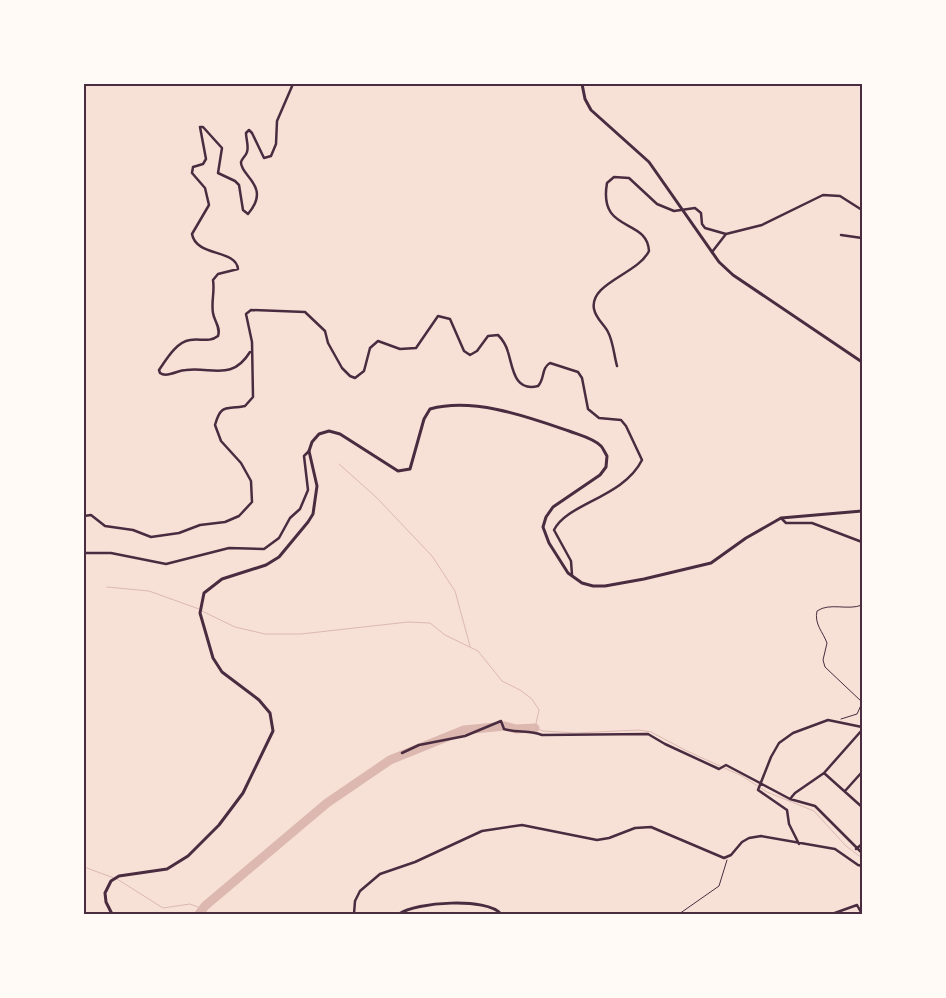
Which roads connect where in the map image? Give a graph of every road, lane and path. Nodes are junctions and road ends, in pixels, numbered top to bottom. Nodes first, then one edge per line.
1 (293, 84) edge
2 (582, 84) edge
3 (683, 210) junction
4 (862, 210) edge
5 (726, 234) junction
6 (840, 236) dead end
7 (862, 238) edge
8 (712, 252) junction
9 (251, 351) junction
10 (862, 356) edge
11 (857, 358) junction
12 (862, 362) edge
13 (617, 366) dead end
14 (309, 451) junction
15 (862, 511) edge
16 (84, 516) edge
17 (781, 518) junction
18 (862, 542) edge
19 (84, 553) edge
20 (572, 577) junction
21 (862, 605) edge
22 (862, 702) edge
23 (834, 721) junction
24 (862, 728) edge
25 (402, 753) dead end
26 (862, 772) edge
27 (824, 773) junction
28 (762, 784) junction
29 (845, 792) junction
30 (790, 799) junction
31 (862, 807) edge
32 (862, 844) edge
33 (799, 845) junction
34 (856, 849) junction
35 (862, 853) edge
36 (728, 857) junction
37 (862, 866) edge
38 (112, 914) edge
39 (354, 914) edge
40 (399, 914) edge
41 (501, 914) edge
42 (679, 914) edge
43 (832, 914) edge
44 (862, 914) edge

1 - 9 street
2 - 3 street
3 - 5 street
3 - 8 street
3 - 13 street
4 - 5 street
5 - 8 street
6 - 7 street
8 - 11 street
9 - 16 street
9 - 20 street
10 - 11 street
11 - 12 street
14 - 19 street
14 - 20 street
14 - 38 street
15 - 17 street
17 - 18 street
17 - 20 street
21 - 22 path
22 - 23 path
23 - 24 street
23 - 28 street
24 - 27 street
25 - 28 street
26 - 29 street
27 - 29 street
27 - 30 street
28 - 30 street
28 - 33 street
29 - 31 street
30 - 34 street
32 - 34 street
33 - 36 street
33 - 37 street
34 - 35 street
36 - 39 street
36 - 42 path
40 - 41 street
43 - 44 street

